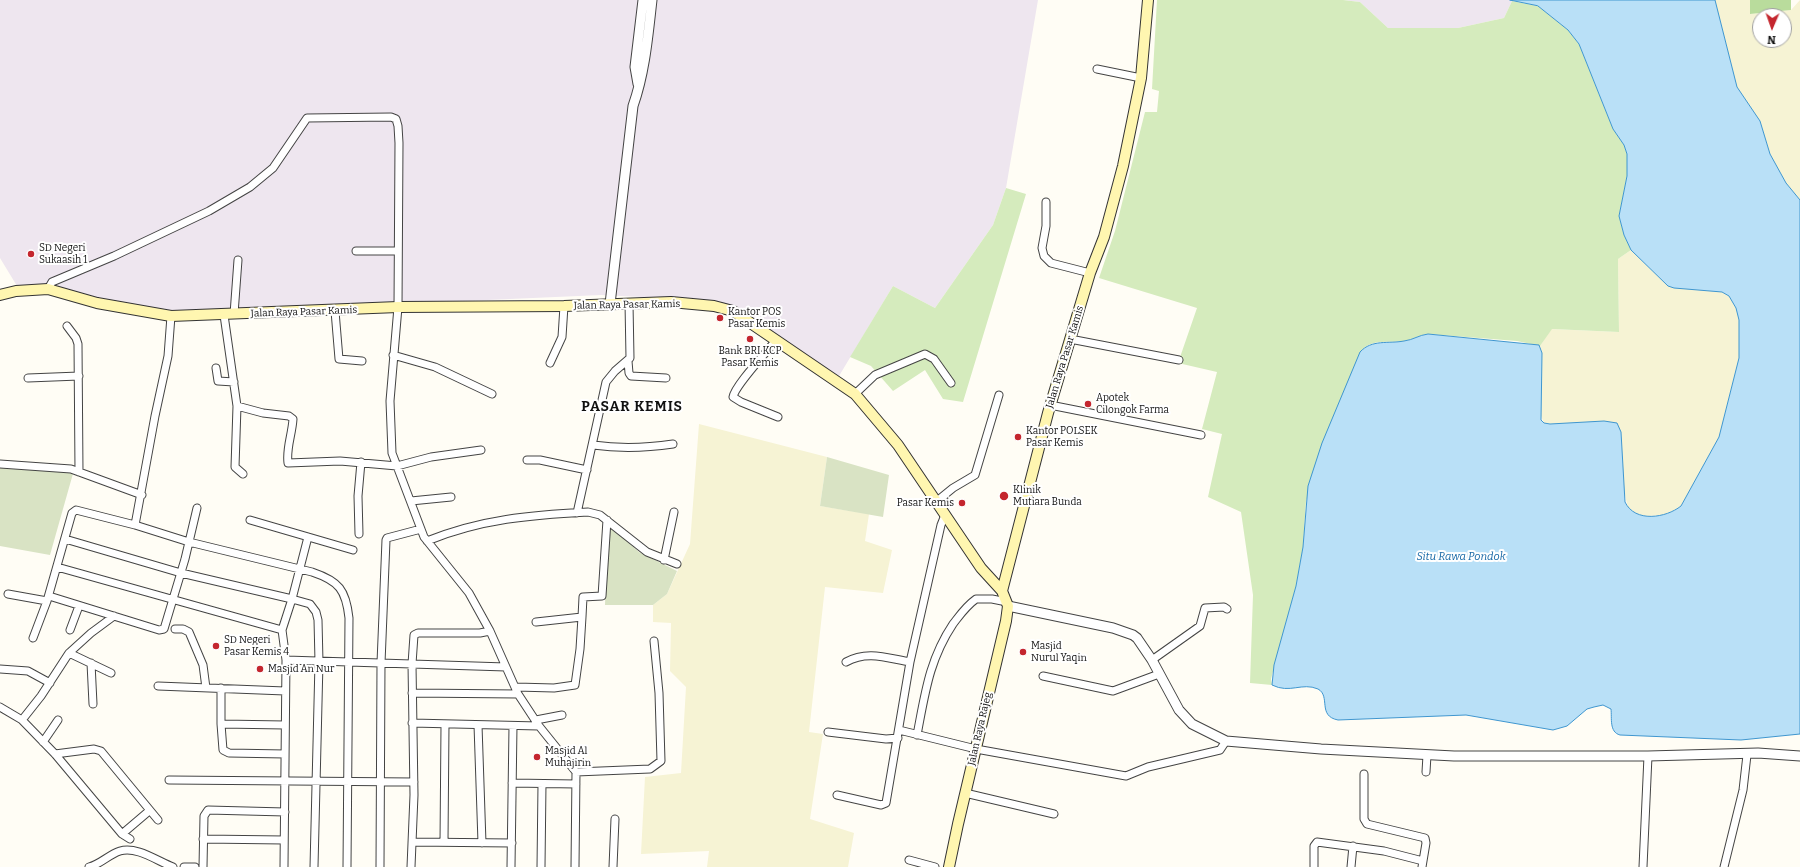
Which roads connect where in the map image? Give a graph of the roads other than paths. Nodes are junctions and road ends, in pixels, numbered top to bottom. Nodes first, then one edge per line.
1 (643, 0) edge
2 (652, 0) edge
3 (1148, 0) edge
4 (1097, 69) dead end
5 (1141, 78) junction
6 (639, 89) junction
7 (1046, 202) dead end
8 (356, 251) dead end
9 (398, 251) junction
10 (238, 260) dead end
11 (1090, 273) junction
12 (48, 289) junction
13 (0, 295) edge
14 (629, 303) junction
15 (610, 304) junction
16 (564, 306) junction
17 (398, 307) junction
18 (335, 311) junction
19 (234, 314) junction
20 (224, 315) junction
21 (171, 316) junction
22 (67, 326) dead end
23 (1070, 339) junction
24 (776, 340) junction
25 (393, 355) junction
26 (1179, 360) dead end
27 (362, 361) dead end
28 (628, 361) junction
29 (550, 363) dead end
30 (216, 368) dead end
31 (79, 376) junction
32 (28, 378) dead end
33 (666, 378) dead end
34 (234, 382) junction
35 (951, 383) dead end
36 (492, 394) dead end
37 (855, 394) junction
38 (999, 395) dead end
39 (1050, 405) junction
40 (237, 406) junction
41 (778, 417) dead end
42 (1201, 435) dead end
43 (673, 444) dead end
44 (593, 446) junction
45 (481, 450) dead end
46 (527, 460) dead end
47 (361, 462) junction
48 (0, 464) edge
49 (397, 466) junction
50 (587, 470) junction
51 (79, 472) junction
52 (244, 474) dead end
53 (142, 495) junction
54 (451, 497) dead end
55 (411, 501) junction
56 (937, 501) junction
57 (197, 508) dead end
58 (674, 512) dead end
59 (577, 513) junction
60 (945, 515) junction
61 (250, 520) dead end
62 (607, 520) junction
63 (136, 525) junction
64 (422, 529) junction
65 (359, 534) dead end
66 (308, 536) junction
67 (65, 539) junction
68 (427, 541) junction
69 (189, 542) junction
70 (353, 550) dead end
71 (664, 560) junction
72 (678, 564) dead end
73 (57, 567) junction
74 (300, 570) junction
75 (181, 573) junction
76 (1002, 591) junction
77 (8, 594) dead end
78 (48, 598) junction
79 (292, 599) junction
80 (172, 600) junction
81 (1007, 604) junction
82 (79, 606) junction
83 (1227, 609) dead end
84 (114, 616) junction
85 (582, 617) junction
86 (536, 622) dead end
87 (175, 629) dead end
88 (70, 630) dead end
89 (282, 630) junction
90 (490, 631) junction
91 (33, 638) dead end
92 (654, 641) dead end
93 (69, 653) junction
94 (286, 660) junction
95 (1152, 660) junction
96 (320, 662) junction
97 (348, 662) junction
98 (846, 662) dead end
99 (910, 662) junction
100 (91, 663) junction
101 (381, 664) junction
102 (412, 664) junction
103 (506, 667) junction
104 (0, 669) edge
105 (111, 673) dead end
106 (1159, 674) junction
107 (1043, 676) dead end
108 (50, 684) junction
109 (158, 686) dead end
110 (206, 688) junction
111 (221, 688) junction
112 (517, 690) junction
113 (286, 691) junction
114 (412, 693) junction
115 (93, 704) dead end
116 (0, 707) edge
117 (562, 715) dead end
118 (22, 720) junction
119 (58, 720) dead end
120 (412, 723) junction
121 (537, 723) junction
122 (221, 724) junction
123 (285, 725) junction
124 (446, 725) junction
125 (478, 725) junction
126 (513, 726) junction
127 (828, 732) dead end
128 (898, 734) junction
129 (917, 735) junction
130 (1226, 740) junction
131 (43, 742) junction
132 (976, 749) junction
133 (55, 754) junction
134 (285, 754) junction
135 (1752, 754) junction
136 (1427, 755) junction
137 (1648, 756) junction
138 (1800, 756) edge
139 (576, 772) junction
140 (1426, 772) dead end
141 (1364, 774) dead end
142 (169, 780) dead end
143 (285, 781) junction
144 (316, 781) junction
145 (347, 781) junction
146 (380, 781) junction
147 (414, 782) junction
148 (512, 783) junction
149 (542, 784) junction
150 (576, 784) junction
151 (965, 793) junction
152 (837, 794) dead end
153 (149, 811) junction
154 (285, 812) junction
155 (1054, 814) dead end
156 (615, 819) dead end
157 (158, 820) dead end
158 (122, 834) junction
159 (130, 839) dead end
160 (202, 839) junction
161 (284, 840) junction
162 (412, 842) junction
163 (444, 842) junction
164 (482, 843) junction
165 (512, 843) junction
166 (1353, 846) junction
167 (909, 860) dead end
168 (1423, 864) edge
169 (89, 867) edge
170 (173, 867) edge
171 (184, 867) edge
172 (195, 867) edge
173 (203, 867) edge
174 (284, 867) edge
175 (314, 867) edge
176 (347, 867) edge
177 (380, 867) edge
178 (411, 867) edge
179 (511, 867) edge
180 (541, 867) edge
181 (576, 867) edge
182 (613, 867) edge
183 (935, 867) edge
184 (950, 867) edge
185 (1314, 867) edge
186 (1351, 867) edge
187 (1643, 867) edge
188 (1724, 867) edge

1 - 6 street
2 - 6 street
3 - 5 main road, Jalan Raya Pasar Kamis
4 - 5 street
5 - 11 main road, Jalan Raya Pasar Kamis
6 - 15 street
7 - 11 street
8 - 9 street
9 - 12 street
9 - 17 street
10 - 19 street
11 - 23 main road, Jalan Raya Pasar Kamis
12 - 13 main road, Jalan Raya Pasar Kamis
12 - 21 main road, Jalan Raya Pasar Kamis
14 - 15 main road, Jalan Raya Pasar Kamis
14 - 24 main road, Jalan Raya Pasar Kamis
14 - 28 street
15 - 16 main road, Jalan Raya Pasar Kamis
16 - 17 main road, Jalan Raya Pasar Kamis
16 - 29 street
17 - 18 main road, Jalan Raya Pasar Kamis
17 - 25 street
18 - 19 main road, Jalan Raya Pasar Kamis
18 - 27 street
19 - 20 main road, Jalan Raya Pasar Kamis
20 - 21 main road, Jalan Raya Pasar Kamis
20 - 34 street
21 - 53 street
22 - 31 street
23 - 26 street
23 - 39 main road, Jalan Raya Pasar Kamis
24 - 37 main road, Jalan Raya Pasar Kamis
24 - 41 street
25 - 36 street
25 - 49 street
28 - 33 street
28 - 44 street
30 - 34 street
31 - 32 street
31 - 51 street
34 - 40 street
35 - 37 street
37 - 56 main road, Jalan Raya Pasar Kamis
38 - 56 street
39 - 42 street
39 - 76 main road, Jalan Raya Pasar Kamis
40 - 47 street
40 - 52 street
43 - 44 street
44 - 50 street
45 - 49 street
46 - 50 street
47 - 49 street
47 - 65 street
48 - 51 street
49 - 55 street
50 - 59 street
51 - 53 street
53 - 63 street
54 - 55 street
55 - 64 street
56 - 60 main road, Jalan Raya Pasar Kamis
57 - 69 street
58 - 71 street
59 - 62 street
59 - 68 street
60 - 76 main road, Jalan Raya Pasar Kamis
60 - 99 street
61 - 66 street
62 - 71 street
62 - 85 street
63 - 67 street
63 - 69 street
64 - 68 street
64 - 101 street
66 - 70 street
66 - 74 street
67 - 73 street
67 - 75 street
68 - 90 street
69 - 74 street
69 - 75 street
71 - 72 street
73 - 78 street
73 - 80 street
74 - 79 street
74 - 97 street
75 - 79 street
75 - 80 street
76 - 81 main road
77 - 78 street
78 - 82 street
78 - 91 street
79 - 89 street
79 - 96 street
80 - 84 street
80 - 89 street
81 - 95 street
81 - 129 street
81 - 132 main road, Jalan Raya Rajeg
82 - 84 street
82 - 88 street
83 - 95 street
84 - 93 street
85 - 86 street
85 - 112 street
87 - 110 street
89 - 94 street
90 - 102 street
90 - 103 street
92 - 139 street
93 - 100 street
93 - 108 street
94 - 96 street
94 - 113 street
95 - 106 street
96 - 97 street
96 - 144 street
97 - 101 street
97 - 145 street
98 - 99 street
99 - 128 street
100 - 105 street
100 - 115 street
101 - 102 street
101 - 146 street
102 - 103 street
102 - 114 street
103 - 112 street
104 - 108 street
106 - 107 street
106 - 130 street
108 - 118 street
109 - 110 street
110 - 111 street
111 - 113 street
111 - 122 street
112 - 114 street
112 - 121 street
113 - 123 street
114 - 120 street
116 - 118 street
117 - 121 street
118 - 131 street
119 - 131 street
120 - 124 street
120 - 147 street
121 - 126 street
121 - 139 street
122 - 123 street
122 - 134 street
123 - 134 street
124 - 125 street
124 - 163 street
125 - 126 street
125 - 164 street
126 - 148 street
127 - 128 street
128 - 129 street
128 - 152 street
129 - 132 street
130 - 132 street
130 - 136 street
131 - 133 street
132 - 151 main road, Jalan Raya Rajeg
133 - 153 street
133 - 158 street
134 - 143 street
135 - 137 street
135 - 138 street
135 - 188 street
136 - 137 street
136 - 140 street
137 - 187 street
139 - 150 street
141 - 168 street
142 - 143 street
143 - 144 street
143 - 154 street
144 - 145 street
144 - 175 street
145 - 146 street
145 - 176 street
146 - 147 street
146 - 177 street
147 - 162 street
148 - 149 street
148 - 165 street
149 - 150 street
149 - 180 street
150 - 181 street
151 - 155 street
151 - 184 main road, Jalan Raya Rajeg
153 - 157 street
153 - 158 street
154 - 160 street
154 - 161 street
156 - 182 street
158 - 159 street
160 - 161 street
160 - 173 street
161 - 174 street
162 - 163 street
162 - 178 street
163 - 164 street
164 - 165 street
165 - 179 street
166 - 168 street
166 - 185 street
166 - 186 street
167 - 183 street
169 - 170 street
171 - 172 street

